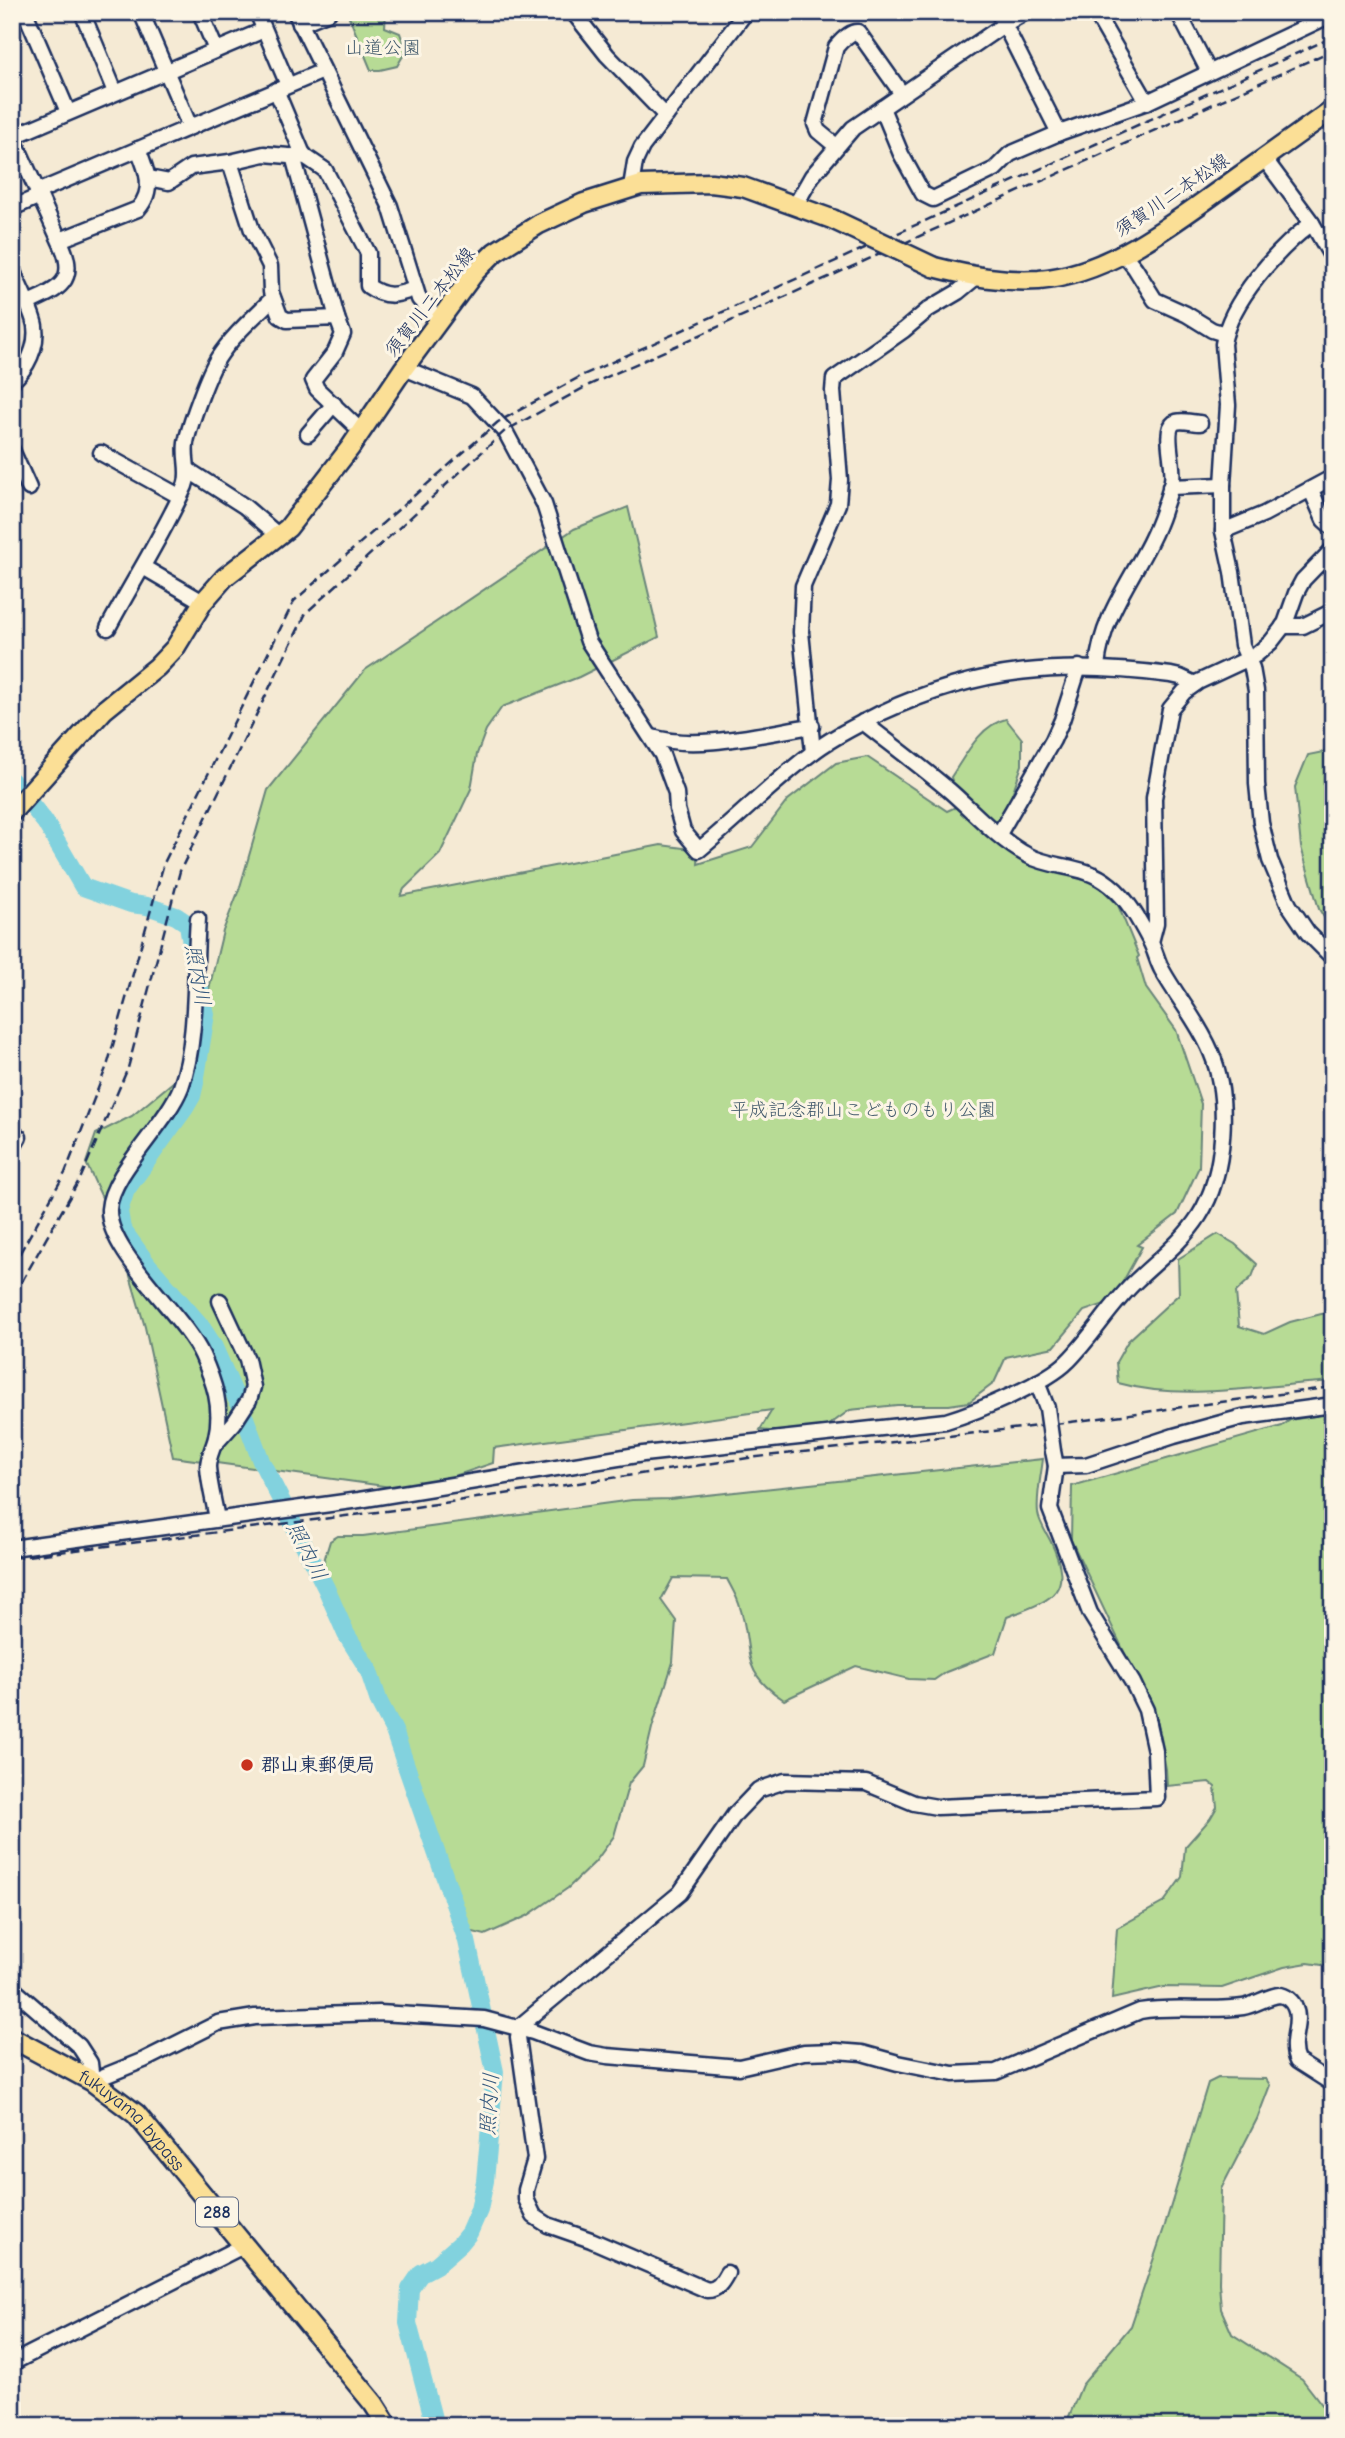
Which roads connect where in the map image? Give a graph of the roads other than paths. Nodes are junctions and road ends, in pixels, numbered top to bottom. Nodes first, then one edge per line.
1 (25, 12) edge
2 (82, 12) edge
3 (141, 12) edge
4 (200, 12) edge
5 (257, 12) edge
6 (329, 12) edge
7 (746, 12) edge
8 (1026, 12) edge
9 (1095, 12) edge
10 (1178, 12) edge
11 (577, 14) edge
12 (1333, 14) edge
13 (298, 18) edge
14 (1001, 18) edge
15 (264, 30) junction
16 (216, 50) junction
17 (166, 71) junction
18 (323, 71) junction
19 (1209, 72) junction
20 (282, 87) junction
21 (115, 92) junction
22 (902, 94) junction
23 (1147, 102) junction
24 (882, 108) junction
25 (1333, 109) edge
26 (68, 112) junction
27 (666, 116) junction
28 (190, 127) junction
29 (1059, 133) junction
30 (12, 136) edge
31 (836, 146) junction
32 (138, 149) junction
33 (299, 157) junction
34 (1264, 158) junction
35 (230, 162) junction
36 (148, 177) junction
37 (631, 187) junction
38 (38, 194) junction
39 (796, 204) junction
40 (12, 208) edge
41 (1312, 223) junction
42 (60, 240) junction
43 (1123, 253) junction
44 (1333, 259) edge
45 (12, 269) edge
46 (975, 278) junction
47 (414, 289) junction
48 (273, 298) junction
49 (26, 304) junction
50 (337, 318) junction
51 (440, 320) junction
52 (1225, 334) junction
53 (404, 368) junction
54 (12, 381) edge
55 (334, 404) junction
56 (1200, 423) dead end
57 (362, 432) junction
58 (308, 433) dead end
59 (12, 450) edge
60 (101, 453) dead end
61 (188, 470) junction
62 (1333, 477) edge
63 (1223, 485) junction
64 (1170, 487) junction
65 (29, 488) dead end
66 (1311, 490) junction
67 (179, 496) junction
68 (1333, 528) edge
69 (1223, 531) junction
70 (279, 536) junction
71 (1333, 549) edge
72 (143, 567) junction
73 (203, 602) junction
74 (1333, 611) edge
75 (1283, 626) junction
76 (108, 628) dead end
77 (1247, 659) junction
78 (1079, 667) junction
79 (1097, 667) junction
80 (1195, 684) junction
81 (863, 722) junction
82 (812, 726) junction
83 (652, 737) junction
84 (813, 752) junction
85 (13, 811) edge
86 (999, 834) junction
87 (198, 919) dead end
88 (1151, 942) junction
89 (1333, 958) edge
90 (220, 1301) dead end
91 (1037, 1382) junction
92 (1333, 1405) edge
93 (213, 1445) junction
94 (1056, 1466) junction
95 (217, 1519) junction
96 (12, 1548) edge
97 (12, 1988) edge
98 (519, 2028) junction
99 (12, 2038) edge
100 (92, 2081) junction
101 (1333, 2084) edge
102 (243, 2246) junction
103 (727, 2273) dead end
104 (12, 2363) edge
105 (388, 2426) edge

1 - 26 street
2 - 21 street
3 - 17 street
4 - 16 street
5 - 15 street
6 - 13 street
7 - 27 street
8 - 14 street
9 - 23 street
10 - 19 street
11 - 27 street
12 - 19 street
13 - 18 street
14 - 22 street
14 - 29 street
15 - 16 street
15 - 20 street
16 - 17 street
17 - 21 street
17 - 28 street
18 - 20 street
18 - 47 street
19 - 23 street
20 - 28 street
20 - 33 street
21 - 26 street
22 - 24 street
22 - 31 street
23 - 29 street
24 - 29 street
24 - 31 street
25 - 34 main road, 須賀川二本松線
26 - 30 street
27 - 37 street
28 - 32 street
30 - 38 street
31 - 39 street
32 - 36 street
32 - 38 street
33 - 35 street
33 - 47 street
33 - 50 street
34 - 41 street
34 - 43 main road, 須賀川二本松線
35 - 36 street
35 - 48 street
36 - 42 street
37 - 39 main road, 須賀川二本松線
37 - 51 main road, 須賀川二本松線
38 - 40 street
38 - 42 street
39 - 46 main road, 須賀川二本松線, bridge
41 - 44 street
41 - 52 street
42 - 49 street
43 - 46 main road, 須賀川二本松線
43 - 52 street
45 - 49 street
46 - 82 street
47 - 51 street
48 - 50 street
48 - 61 street
49 - 54 street
50 - 55 street
51 - 53 main road, 須賀川二本松線
52 - 63 street
53 - 57 main road, 須賀川二本松線
53 - 83 street
55 - 57 street
55 - 58 street
56 - 64 street
57 - 70 main road, 須賀川二本松線
59 - 65 street
60 - 67 street
61 - 67 street
61 - 70 street
62 - 66 street
63 - 64 street
63 - 69 street
64 - 79 street
66 - 68 street
66 - 69 street
67 - 72 street
69 - 77 street
70 - 73 main road, 須賀川二本松線
71 - 75 street
72 - 73 street
72 - 76 street
73 - 85 main road, 須賀川二本松線
74 - 75 street
75 - 77 street
77 - 80 street
77 - 89 street
78 - 79 street
78 - 81 street
78 - 86 street
79 - 80 street
80 - 88 street
81 - 84 street
81 - 86 street
82 - 83 street
82 - 84 street
83 - 84 street
86 - 88 street
87 - 93 street
88 - 91 street
90 - 93 street
91 - 94 street, bridge
91 - 95 street
92 - 94 street
93 - 95 street
94 - 98 street
95 - 96 street
97 - 100 street
98 - 100 street
98 - 101 street
98 - 103 street
99 - 100 highway, fukuyama bypass / 288
100 - 102 highway, fukuyama bypass / 288
102 - 104 street
102 - 105 highway, fukuyama bypass / 288

